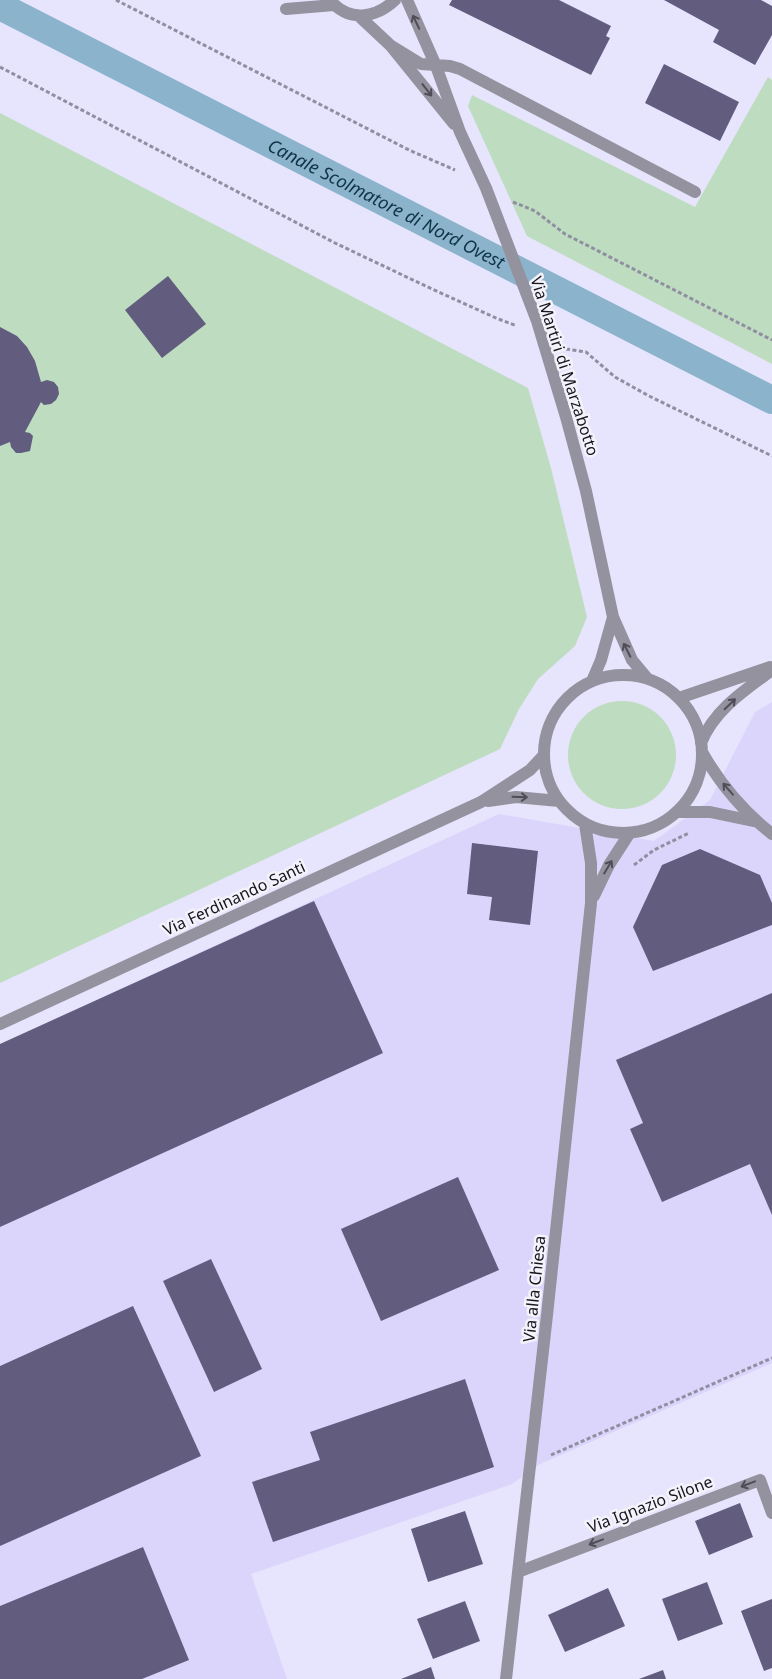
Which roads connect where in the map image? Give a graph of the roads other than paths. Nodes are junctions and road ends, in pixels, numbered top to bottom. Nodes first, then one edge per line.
1 (300, 0) edge
2 (395, 0) edge
3 (407, 0) edge
4 (332, 2) edge
5 (359, 16) junction
6 (390, 45) junction
7 (436, 66) junction
8 (460, 132) junction
9 (695, 192) dead end
10 (613, 617) junction
11 (772, 666) edge
12 (772, 670) edge
13 (648, 678) junction
14 (592, 681) junction
15 (679, 698) junction
16 (702, 747) junction
17 (543, 756) junction
18 (559, 801) junction
19 (481, 802) junction
20 (678, 812) junction
21 (758, 822) junction
22 (585, 824) junction
23 (629, 834) junction
24 (772, 834) edge
25 (591, 903) junction
26 (0, 1024) edge
27 (772, 1513) edge
28 (518, 1572) junction
29 (506, 1679) edge

1 - 4 street
2 - 5 street
7 -> 3 street, Via Martiri di Marzabotto
4 - 5 street
5 - 6 street, Via Martiri di Marzabotto
6 - 7 street
6 -> 8 street, Via Martiri di Marzabotto
7 - 8 street, Via Martiri di Marzabotto
7 - 9 street
8 - 10 street, Via Martiri di Marzabotto
13 -> 10 street, Via Martiri di Marzabotto
10 - 14 street, Via Martiri di Marzabotto
11 - 15 street
16 -> 12 street
13 - 14 street
13 - 15 street
14 - 17 street
15 - 16 street
16 - 20 street
21 -> 16 street
17 - 18 street
17 - 19 street, Via Ferdinando Santi
19 -> 18 street, Via Ferdinando Santi
18 - 22 street
19 - 26 street, Via Ferdinando Santi
20 - 21 street
20 - 23 street
21 - 24 street
22 - 23 street
22 - 25 street, Via alla Chiesa
25 -> 23 street, Via alla Chiesa
25 - 28 street, Via alla Chiesa
27 -> 28 street, Via Ignazio Silone
28 - 29 street, Via alla Chiesa

